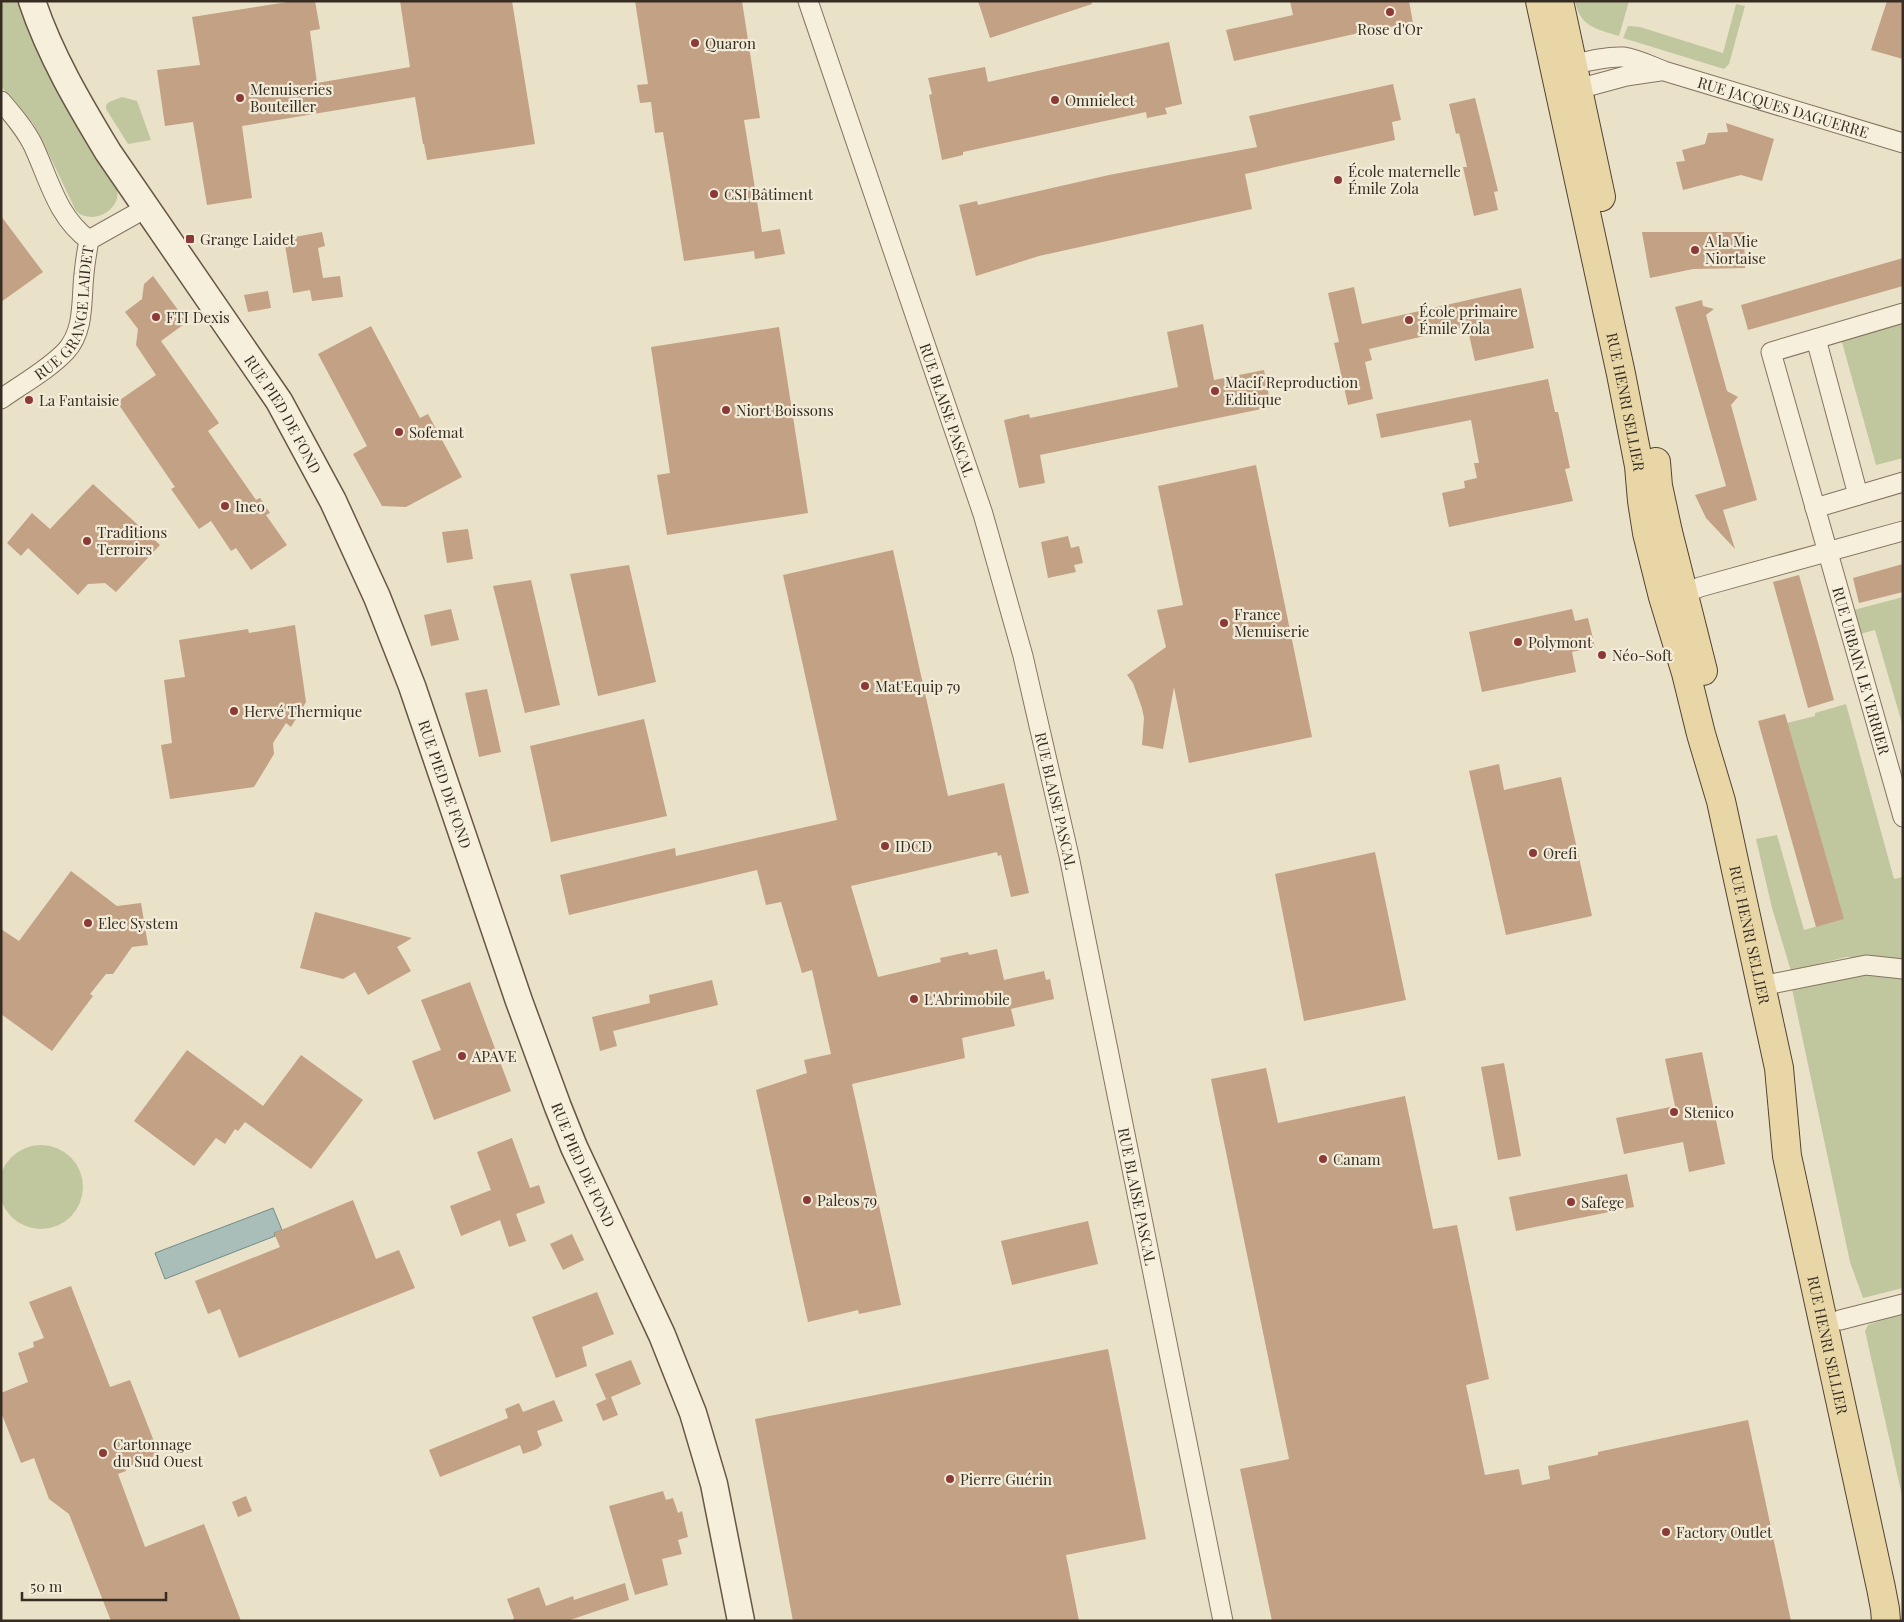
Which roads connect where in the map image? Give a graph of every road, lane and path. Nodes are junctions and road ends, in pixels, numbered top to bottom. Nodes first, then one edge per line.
1 (32, 1) edge
2 (808, 1) edge
3 (1540, 1) edge
4 (1559, 1) edge
5 (1566, 79) junction
6 (1, 101) edge
7 (1903, 143) edge
8 (146, 208) junction
9 (89, 240) junction
10 (1903, 313) edge
11 (1816, 339) junction
12 (1, 399) edge
13 (1903, 482) edge
14 (1858, 495) junction
15 (1815, 508) junction
16 (1903, 531) edge
17 (1827, 552) junction
18 (1684, 594) junction
19 (1721, 801) junction
20 (1903, 817) edge
21 (1903, 969) edge
22 (1761, 986) junction
23 (1779, 1068) junction
24 (1903, 1304) edge
25 (1840, 1320) junction
26 (1903, 1591) edge
27 (1903, 1615) edge
28 (740, 1621) edge
29 (1223, 1621) edge
30 (1886, 1621) edge
31 (1891, 1621) edge

1 - 8 main road, RUE PIED DE FOND
2 - 29 street, RUE BLAISE PASCAL
3 - 5 main road, RUE HENRI SELLIER
4 - 5 main road, RUE HENRI SELLIER
5 - 7 street, RUE JACQUES DAGUERRE
5 - 18 main road, RUE HENRI SELLIER
5 - 19 main road, RUE HENRI SELLIER
6 - 9 street
8 - 9 street, RUE GRANGE LAIDET
8 - 28 main road, RUE PIED DE FOND
9 - 12 street, RUE GRANGE LAIDET
10 - 11 street
11 - 14 street
11 - 15 street, RUE URBAIN LE VERRIER
13 - 14 street
14 - 15 street
15 - 17 street, RUE URBAIN LE VERRIER
16 - 17 street
17 - 18 street
17 - 20 street, RUE URBAIN LE VERRIER
18 - 19 main road, RUE HENRI SELLIER
19 - 22 main road, RUE HENRI SELLIER
21 - 22 street
22 - 23 main road, RUE HENRI SELLIER
23 - 25 main road, RUE HENRI SELLIER
23 - 30 main road, RUE HENRI SELLIER
24 - 25 street
25 - 26 main road, RUE HENRI SELLIER
27 - 31 main road

